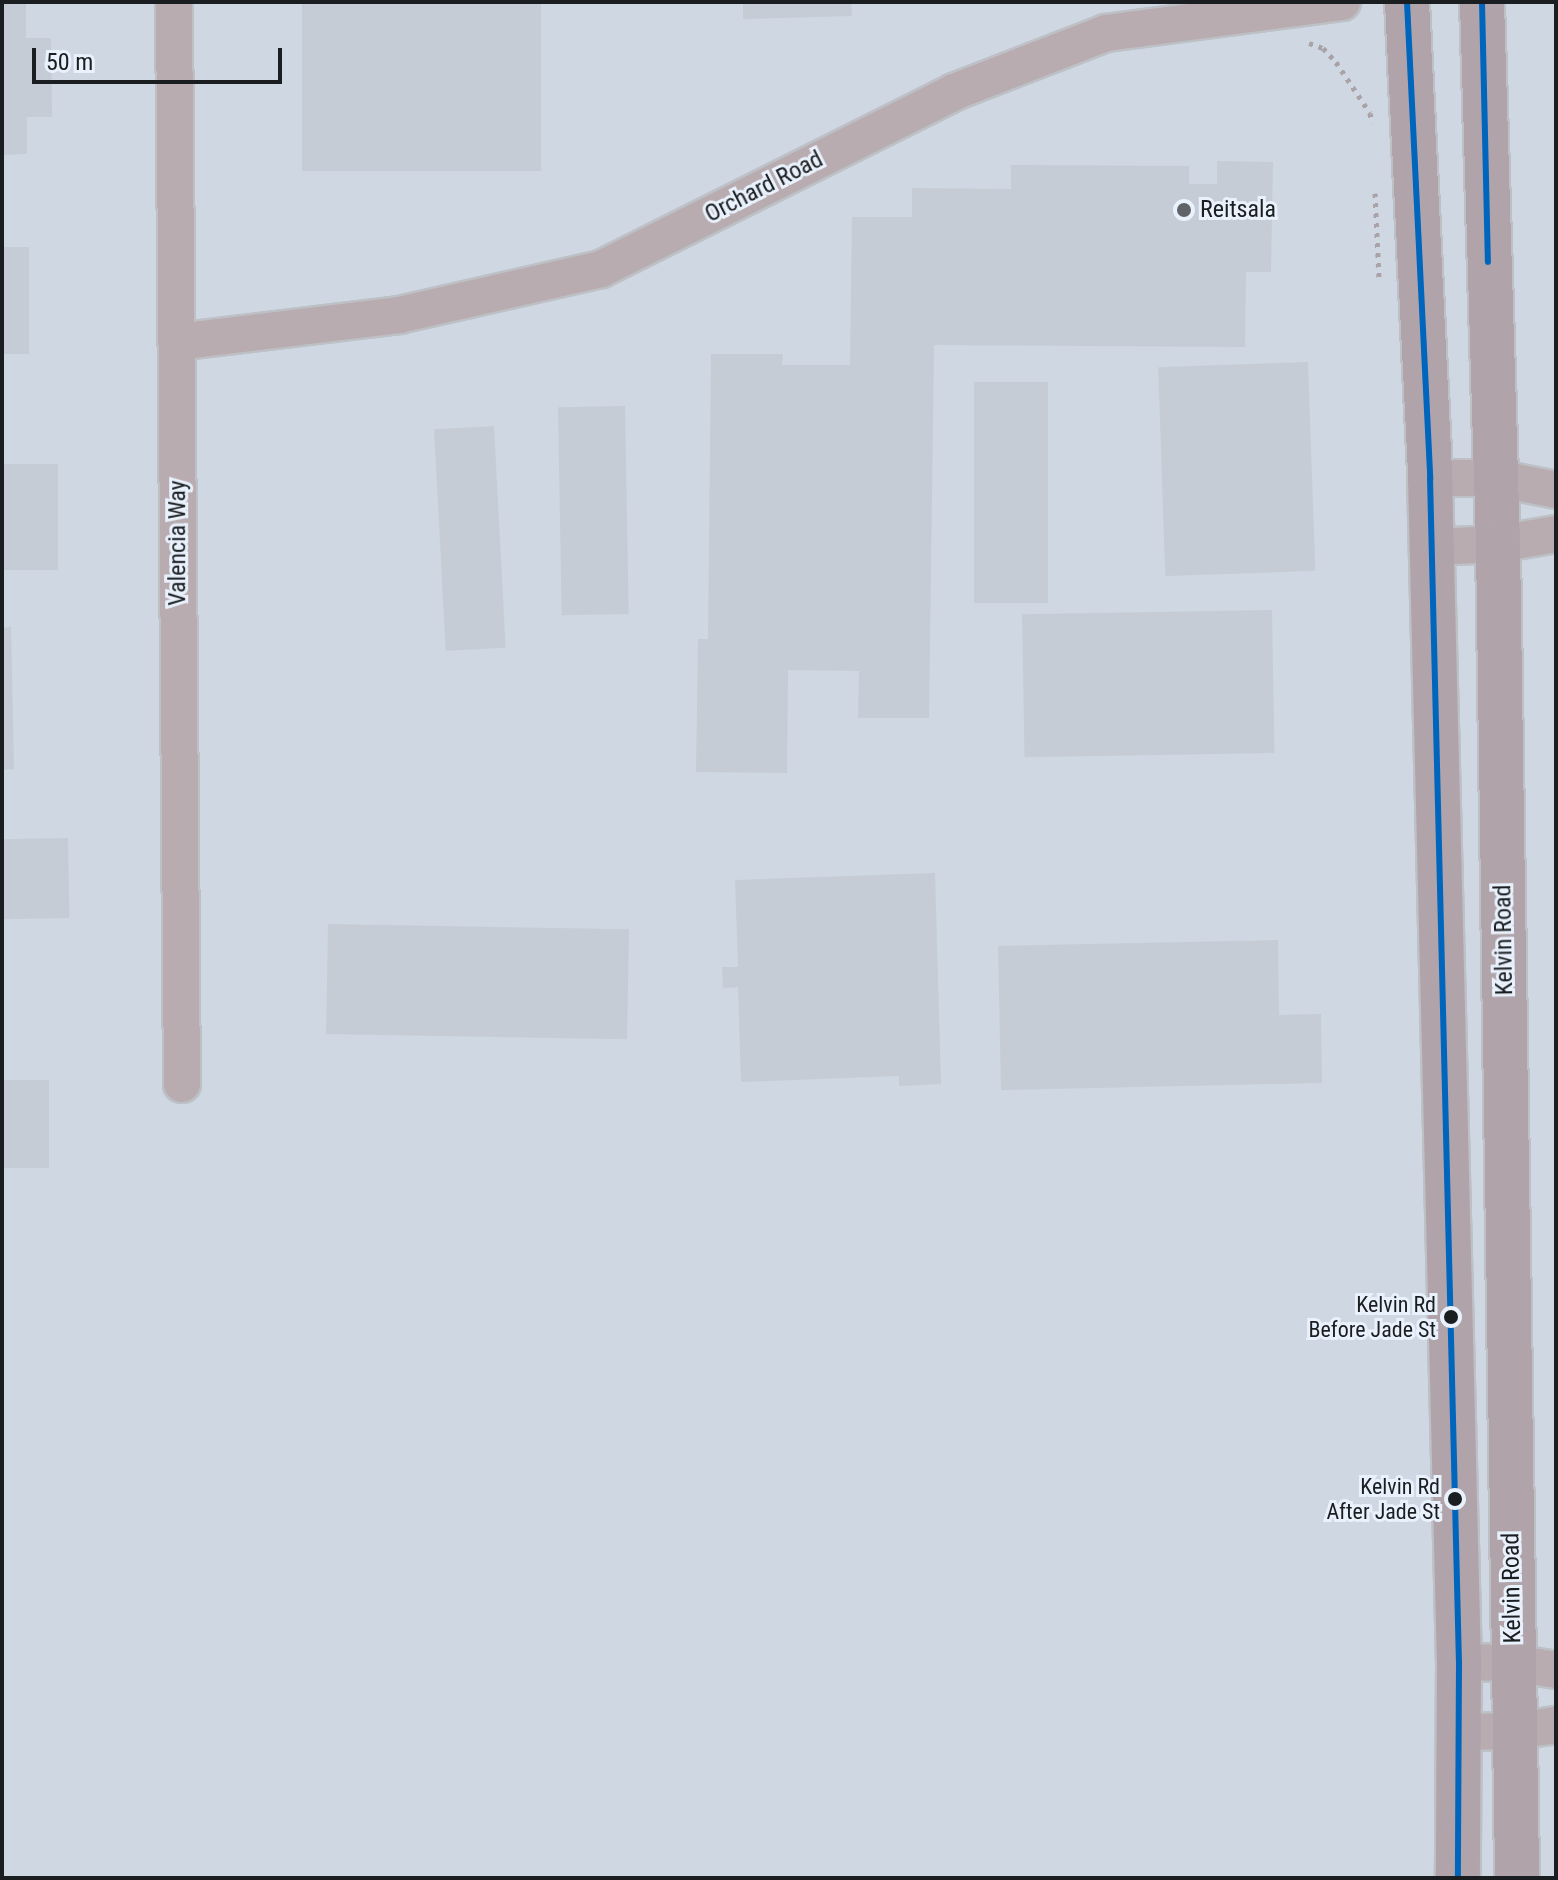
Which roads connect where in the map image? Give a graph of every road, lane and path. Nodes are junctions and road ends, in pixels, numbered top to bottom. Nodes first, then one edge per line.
1 (174, 2) edge
2 (1342, 2) edge
3 (1407, 2) edge
4 (1482, 2) edge
5 (1274, 11) junction
6 (1373, 127) dead end
7 (1375, 187) dead end
8 (1380, 282) dead end
9 (177, 342) junction
10 (1430, 478) junction
11 (1495, 478) junction
12 (1556, 490) edge
13 (1556, 534) edge
14 (1498, 544) junction
15 (1431, 547) junction
16 (182, 1084) dead end
17 (1508, 1271) junction
18 (1451, 1346) junction
19 (1459, 1662) junction
20 (1513, 1663) junction
21 (1556, 1670) edge
22 (1556, 1725) edge
23 (1514, 1731) junction
24 (1459, 1732) junction
25 (1458, 1878) edge
26 (1517, 1878) edge

1 - 9 street, Valencia Way
2 - 5 street, Orchard Road
3 - 10 main road
4 - 11 main road, Kelvin Road
5 - 6 path
5 - 9 street, Orchard Road
7 - 8 path
9 - 16 street, Valencia Way
10 - 11 street
10 - 15 main road
11 - 12 street
11 - 14 main road, Kelvin Road
13 - 14 street
14 - 15 street
14 - 17 main road, Kelvin Road
15 - 18 main road
17 - 18 main road
17 - 20 main road, Kelvin Road
18 - 19 main road
19 - 20 street
19 - 24 main road
20 - 21 street
20 - 23 main road, Kelvin Road
22 - 23 street
23 - 24 street
23 - 26 main road, Kelvin Road
24 - 25 main road

